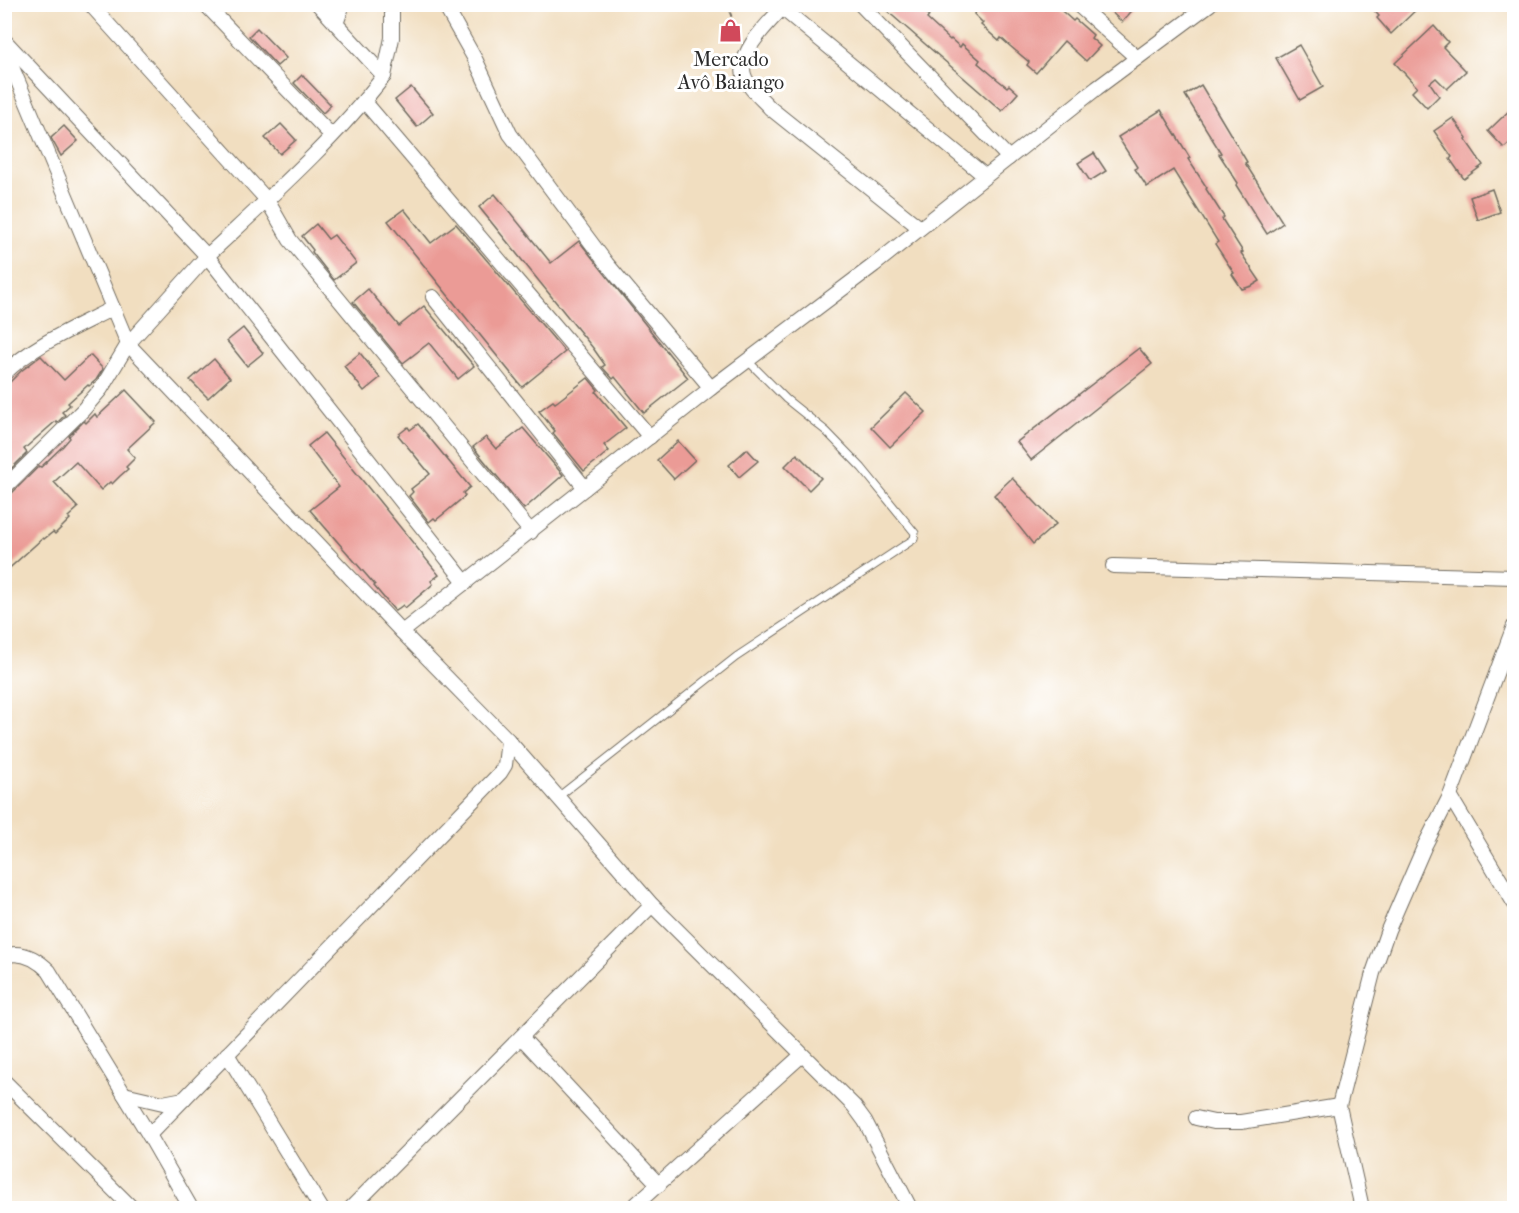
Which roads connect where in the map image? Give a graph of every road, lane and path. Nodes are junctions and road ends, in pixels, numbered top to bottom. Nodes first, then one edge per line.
1 (90, 4) edge
2 (205, 4) edge
3 (318, 4) edge
4 (343, 4) edge
5 (392, 4) edge
6 (444, 4) edge
7 (727, 4) edge
8 (860, 4) edge
9 (1077, 4) edge
10 (1210, 4) edge
11 (784, 6) edge
12 (336, 24) junction
13 (4, 41) edge
14 (4, 48) edge
15 (745, 55) junction
16 (1137, 58) junction
17 (384, 76) junction
18 (364, 101) junction
19 (331, 135) junction
20 (1009, 158) junction
21 (985, 176) junction
22 (267, 200) junction
23 (920, 228) junction
24 (207, 256) junction
25 (433, 297) dead end
26 (113, 308) junction
27 (128, 344) junction
28 (748, 361) junction
29 (4, 374) edge
30 (711, 388) junction
31 (650, 437) junction
32 (4, 488) edge
33 (585, 488) junction
34 (531, 532) junction
35 (1113, 566) dead end
36 (1515, 577) edge
37 (466, 583) junction
38 (1515, 626) edge
39 (402, 632) junction
40 (508, 740) junction
41 (1450, 796) junction
42 (558, 797) junction
43 (1515, 903) edge
44 (652, 905) junction
45 (4, 956) edge
46 (521, 1037) junction
47 (227, 1054) junction
48 (802, 1055) junction
49 (4, 1081) edge
50 (124, 1094) junction
51 (184, 1099) junction
52 (1339, 1106) junction
53 (1196, 1118) dead end
54 (149, 1135) junction
55 (659, 1185) junction
56 (132, 1209) edge
57 (191, 1209) edge
58 (321, 1209) edge
59 (351, 1209) edge
60 (632, 1209) edge
61 (910, 1209) edge
62 (1362, 1209) edge

1 - 22 street
2 - 19 street
3 - 12 street
4 - 12 street
5 - 17 street
6 - 30 street
7 - 15 path
8 - 20 street
9 - 16 street
10 - 16 street
11 - 15 street
11 - 21 street
12 - 17 street
13 - 24 street
14 - 26 street
15 - 23 street
16 - 20 street
17 - 18 street
18 - 19 street
18 - 31 street
19 - 22 street
20 - 21 street
21 - 23 street
22 - 24 street
22 - 34 street
23 - 28 street
24 - 27 street
24 - 37 street
25 - 33 street
26 - 27 street
26 - 29 street
27 - 32 street
27 - 39 street
28 - 30 street
28 - 42 lane
30 - 31 street
31 - 33 street
33 - 34 street
34 - 37 street
35 - 36 street
37 - 39 street
38 - 41 street
39 - 40 street
40 - 42 street
40 - 47 street
41 - 43 street
41 - 52 street
42 - 44 street
44 - 46 street
44 - 48 street
45 - 50 street
46 - 55 street
46 - 59 street
47 - 51 street
47 - 58 street
48 - 55 street
48 - 61 street
49 - 56 street
50 - 51 street
50 - 54 street
51 - 54 street
52 - 53 street
52 - 62 street
54 - 57 street
55 - 60 street

